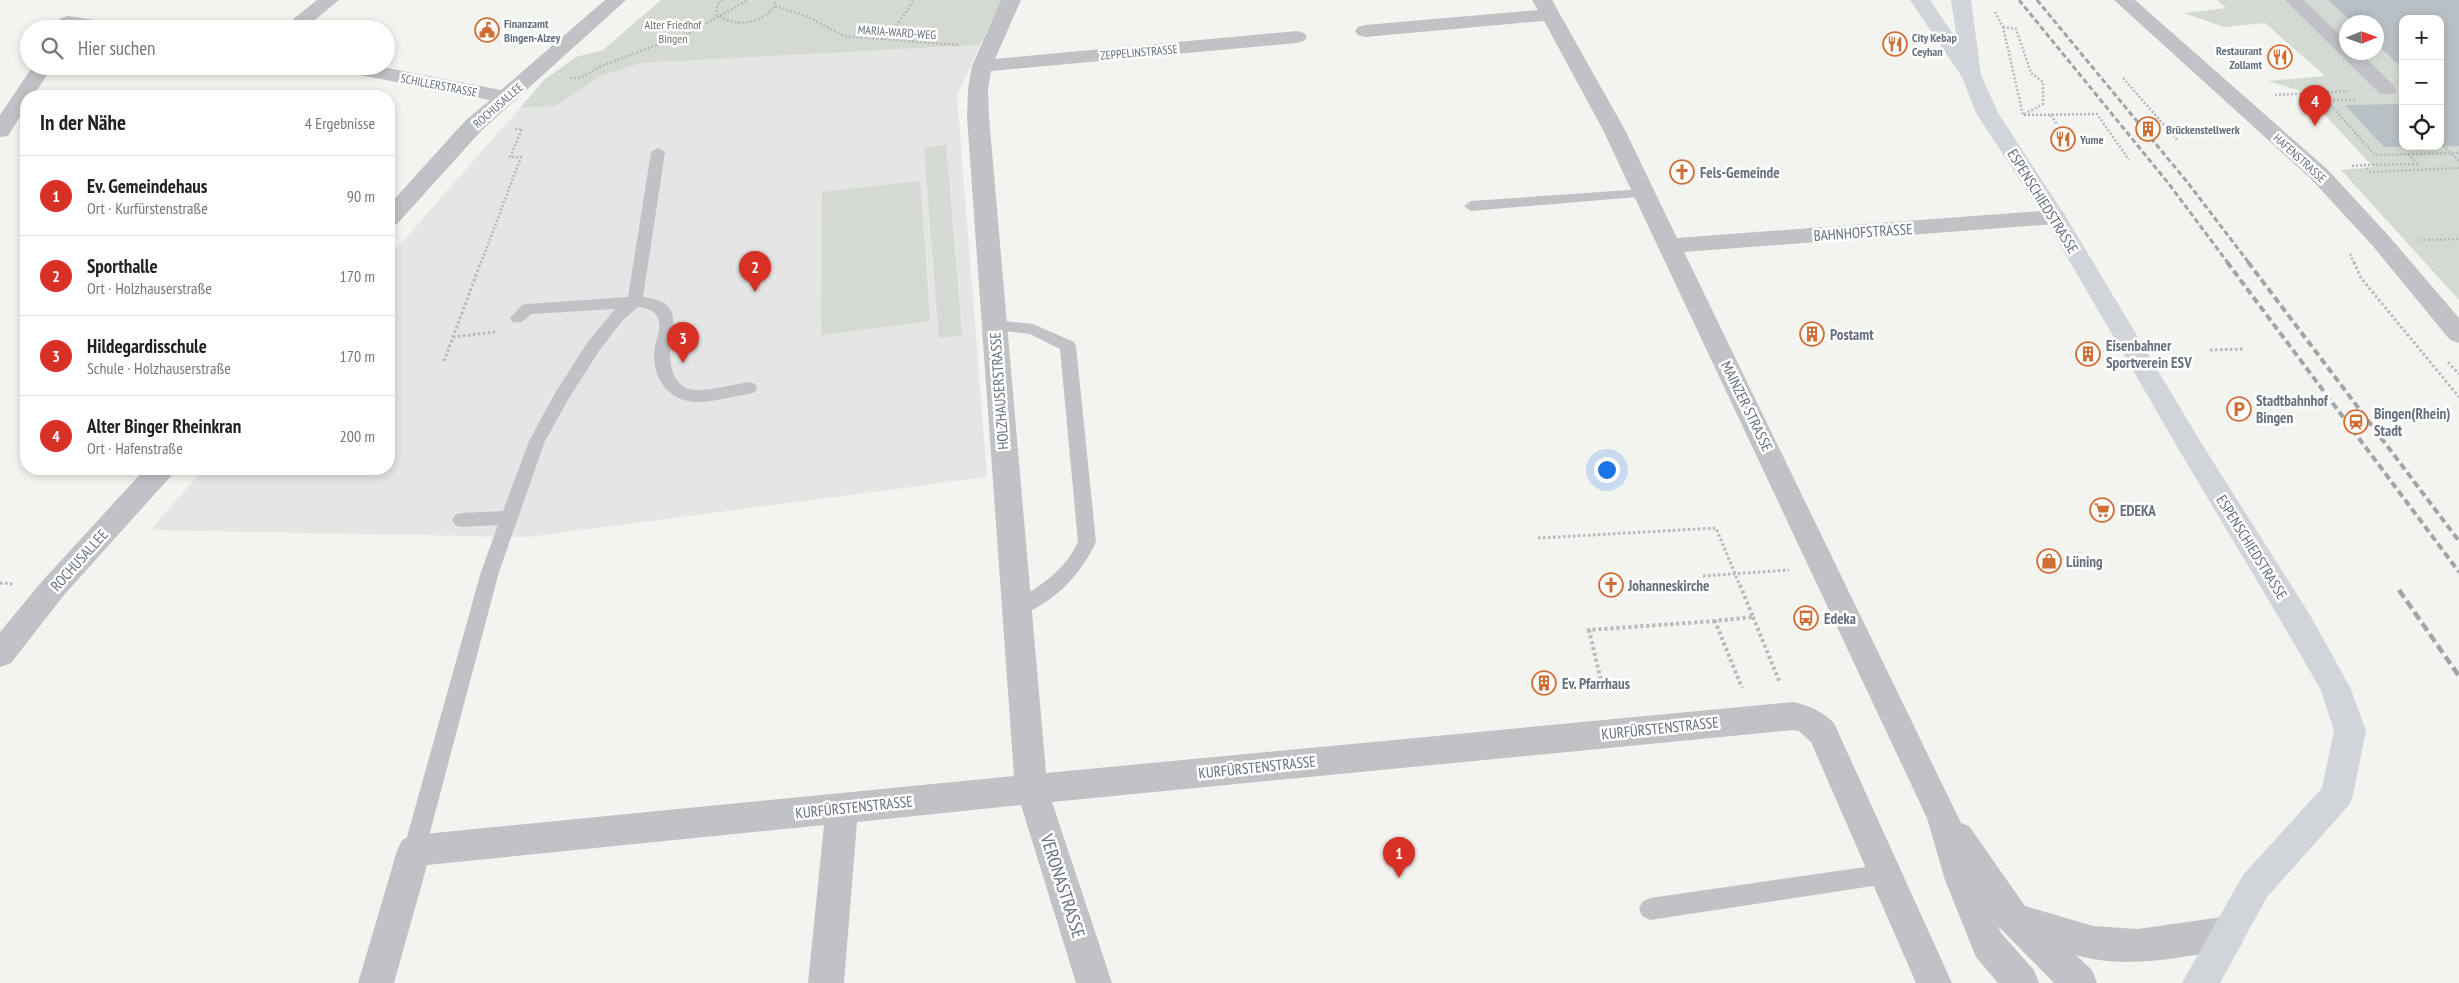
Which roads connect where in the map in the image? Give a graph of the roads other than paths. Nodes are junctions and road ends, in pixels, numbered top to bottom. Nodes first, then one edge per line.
1 (329, 0) edge
2 (616, 0) edge
3 (1011, 0) edge
4 (1920, 0) edge
5 (1961, 0) edge
6 (2124, 0) edge
7 (2294, 0) edge
8 (1546, 7) edge
9 (303, 20) edge
10 (1365, 32) dead end
11 (1297, 38) dead end
12 (2339, 44) edge
13 (2355, 60) edge
14 (982, 66) junction
15 (37, 75) edge
16 (391, 75) edge
17 (1972, 77) junction
18 (27, 90) edge
19 (2387, 90) dead end
20 (505, 97) junction
21 (20, 101) edge
22 (0, 131) edge
23 (658, 152) dead end
24 (1644, 193) junction
25 (1470, 206) dead end
26 (395, 212) edge
27 (2055, 218) junction
28 (1670, 246) junction
29 (635, 301) junction
30 (518, 318) road end
31 (994, 324) junction
32 (2459, 334) edge
33 (748, 388) dead end
34 (157, 475) edge
35 (508, 518) junction
36 (461, 520) dead end
37 (1016, 610) junction
38 (0, 654) edge
39 (1032, 789) junction
40 (842, 808) junction
41 (1944, 817) junction
42 (414, 851) junction
43 (1886, 874) junction
44 (1650, 909) dead end
45 (2014, 920) junction
46 (2228, 933) junction
47 (376, 983) edge
48 (826, 983) edge
49 (1094, 983) edge
50 (1934, 983) edge
51 (2021, 983) edge
52 (2079, 983) edge
53 (2200, 983) edge

1 - 9 street
2 - 20 street, ROCHUSALLEE
3 - 14 street, HOLZHAUSERSTRASSE
4 - 17 main road
5 - 17 main road
6 - 32 street, HAFENSTRASSE
7 - 12 street
8 - 10 street
8 - 24 street, MAINZER STRASSE
11 - 14 street, ZEPPELINSTRASSE
13 - 19 street
14 - 31 street, HOLZHAUSERSTRASSE
15 - 18 street
16 - 20 street, SCHILLERSTRASSE
17 - 27 main road, ESPENSCHIEDSTRASSE
20 - 26 street, ROCHUSALLEE
21 - 22 street
23 - 29 lane
24 - 25 lane
24 - 28 street, MAINZER STRASSE
27 - 28 street, BAHNHOFSTRASSE
27 - 46 main road, ESPENSCHIEDSTRASSE
28 - 41 street, MAINZER STRASSE
29 - 30 lane
29 - 33 lane
29 - 35 lane
31 - 37 street, HOLZHAUSERSTRASSE
31 - 37 lane
34 - 38 street, ROCHUSALLEE
35 - 36 lane
35 - 42 lane
37 - 39 street, HOLZHAUSERSTRASSE
39 - 40 street, KURFÜRSTENSTRASSE
39 - 43 street, KURFÜRSTENSTRASSE
39 - 49 street, VERONASTRASSE
40 - 42 street, KURFÜRSTENSTRASSE
40 - 48 street
41 - 45 street, MAINZER STRASSE
41 - 51 street, MAINZER STRASSE
42 - 47 street
43 - 44 lane
43 - 50 street, KURFÜRSTENSTRASSE
45 - 46 street
45 - 52 street, MAINZER STRASSE
46 - 53 main road, ESPENSCHIEDSTRASSE

